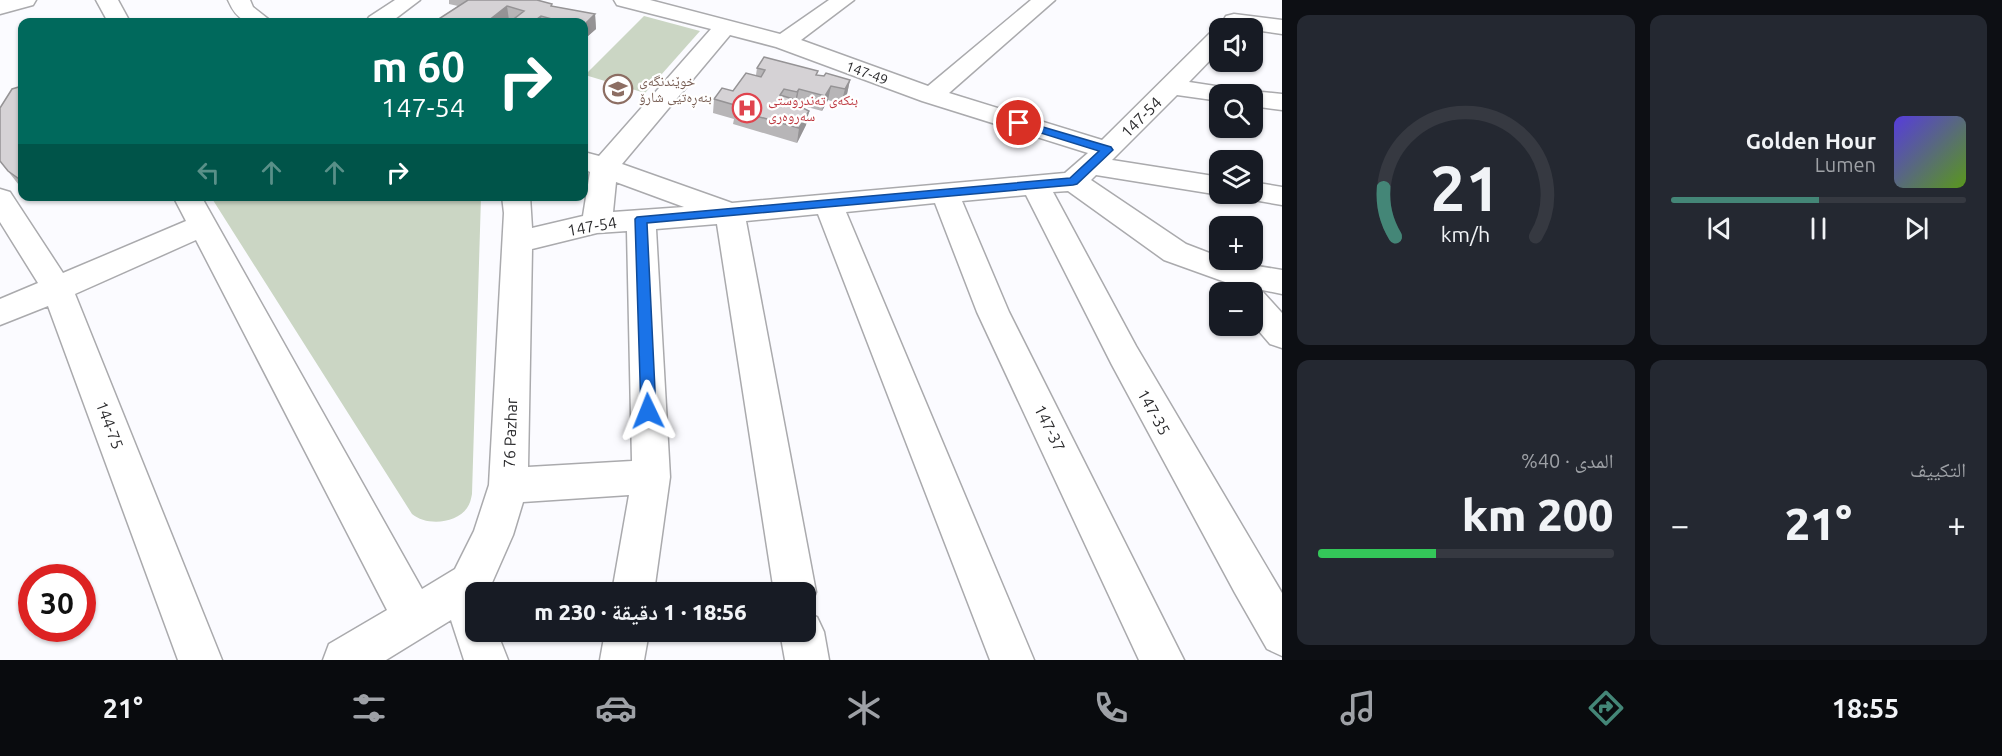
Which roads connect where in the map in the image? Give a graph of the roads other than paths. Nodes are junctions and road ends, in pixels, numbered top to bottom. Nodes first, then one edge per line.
1 (25, 0) edge
2 (107, 0) edge
3 (239, 0) edge
4 (626, 0) edge
5 (843, 0) edge
6 (1044, 0) edge
7 (1254, 0) edge
8 (656, 3) edge
9 (0, 7) edge
10 (117, 18) edge
11 (255, 18) edge
12 (1237, 18) edge
13 (725, 27) junction
14 (1282, 27) edge
15 (1263, 28) edge
16 (784, 42) junction
17 (1209, 48) edge
18 (1171, 87) junction
19 (1209, 92) edge
20 (931, 96) junction
21 (1263, 99) edge
22 (1282, 102) edge
23 (594, 164) edge
24 (1090, 165) junction
25 (1209, 184) edge
26 (1035, 185) junction
27 (945, 193) junction
28 (1263, 193) edge
29 (1282, 196) edge
30 (0, 199) edge
31 (517, 201) edge
32 (828, 204) junction
33 (195, 211) edge
34 (730, 213) junction
35 (641, 219) junction
36 (597, 223) junction
37 (517, 242) junction
38 (1236, 282) edge
39 (1263, 282) edge
40 (1282, 282) edge
41 (57, 288) junction
42 (0, 313) edge
43 (1263, 313) edge
44 (1282, 335) edge
45 (651, 477) junction
46 (508, 485) junction
47 (471, 582) edge
48 (635, 582) edge
49 (793, 582) edge
50 (465, 587) edge
51 (414, 618) junction
52 (1282, 634) edge
53 (479, 642) edge
54 (625, 642) edge
55 (804, 642) edge
56 (200, 660) edge
57 (345, 660) edge
58 (486, 660) edge
59 (622, 660) edge
60 (807, 660) edge
61 (1012, 660) edge
62 (1162, 660) edge

1 - 9 street
2 - 10 street
3 - 11 street
4 - 8 street, 147-49
5 - 16 street
6 - 20 street
7 - 12 street, 147-54
8 - 13 street, 147-49
13 - 16 street, 147-49
13 - 23 street
14 - 15 street
16 - 20 street, 147-49
17 - 18 street, 147-54
18 - 19 street
18 - 24 street, 147-54
20 - 24 street, 147-49
21 - 22 street
23 - 34 street
23 - 36 street
24 - 25 street
24 - 26 street, 147-54
24 - 38 street
26 - 27 street, 147-54
26 - 52 street, 147-35
27 - 32 street, 147-54
27 - 62 street, 147-37
28 - 29 street
30 - 41 street, 144-75
31 - 37 street, 76 Pazhar
32 - 34 street, 147-54
32 - 61 street
33 - 41 street
33 - 51 street
34 - 35 street, 147-54
34 - 49 street
35 - 36 street, 147-54
35 - 45 street
36 - 37 street, 147-54
37 - 46 street, 76 Pazhar
39 - 40 street
41 - 42 street
41 - 56 street, 144-75
43 - 44 street
45 - 46 street
45 - 48 street
46 - 47 street, 76 Pazhar
50 - 51 street
51 - 57 street
53 - 58 street, 76 Pazhar
54 - 59 street
55 - 60 street

